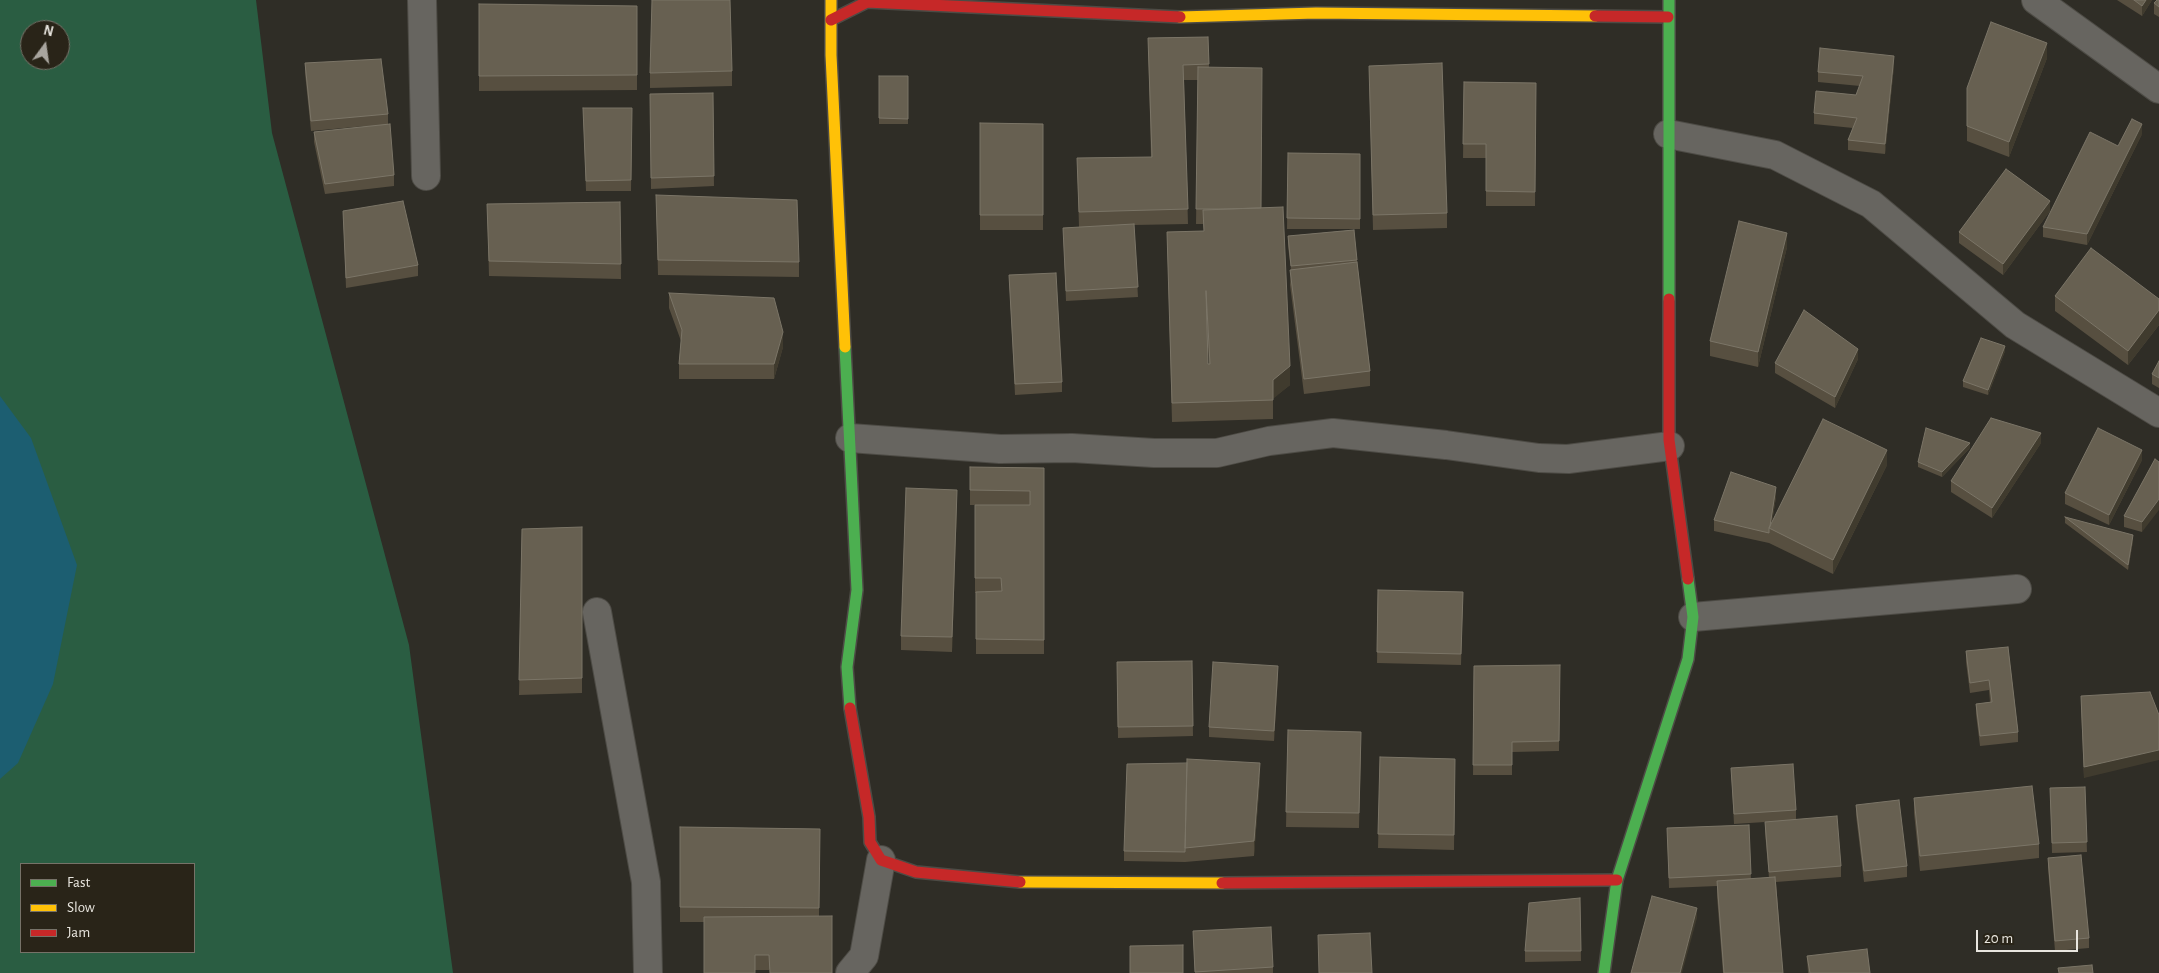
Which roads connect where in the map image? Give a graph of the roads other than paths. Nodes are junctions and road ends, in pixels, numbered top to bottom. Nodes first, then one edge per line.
1 (422, 0) edge
2 (831, 0) edge
3 (1669, 0) edge
4 (2036, 0) edge
5 (866, 1) edge
6 (1668, 17) junction
7 (831, 20) junction
8 (2159, 89) edge
9 (1668, 134) junction
10 (426, 176) dead end
11 (2159, 413) edge
12 (850, 438) junction
13 (1670, 446) junction
14 (2017, 589) dead end
15 (597, 612) dead end
16 (1693, 616) junction
17 (881, 860) junction
18 (1617, 880) junction
19 (1599, 971) edge
20 (648, 973) edge
21 (850, 973) edge

1 - 10 street
2 - 7 street
3 - 6 street
4 - 8 street
5 - 6 street
5 - 7 street
6 - 9 street
7 - 12 street
9 - 11 street
9 - 13 street
12 - 13 street
12 - 17 street
13 - 16 street
14 - 16 street
15 - 20 street
16 - 18 street
17 - 18 street
17 - 21 street
18 - 19 street

